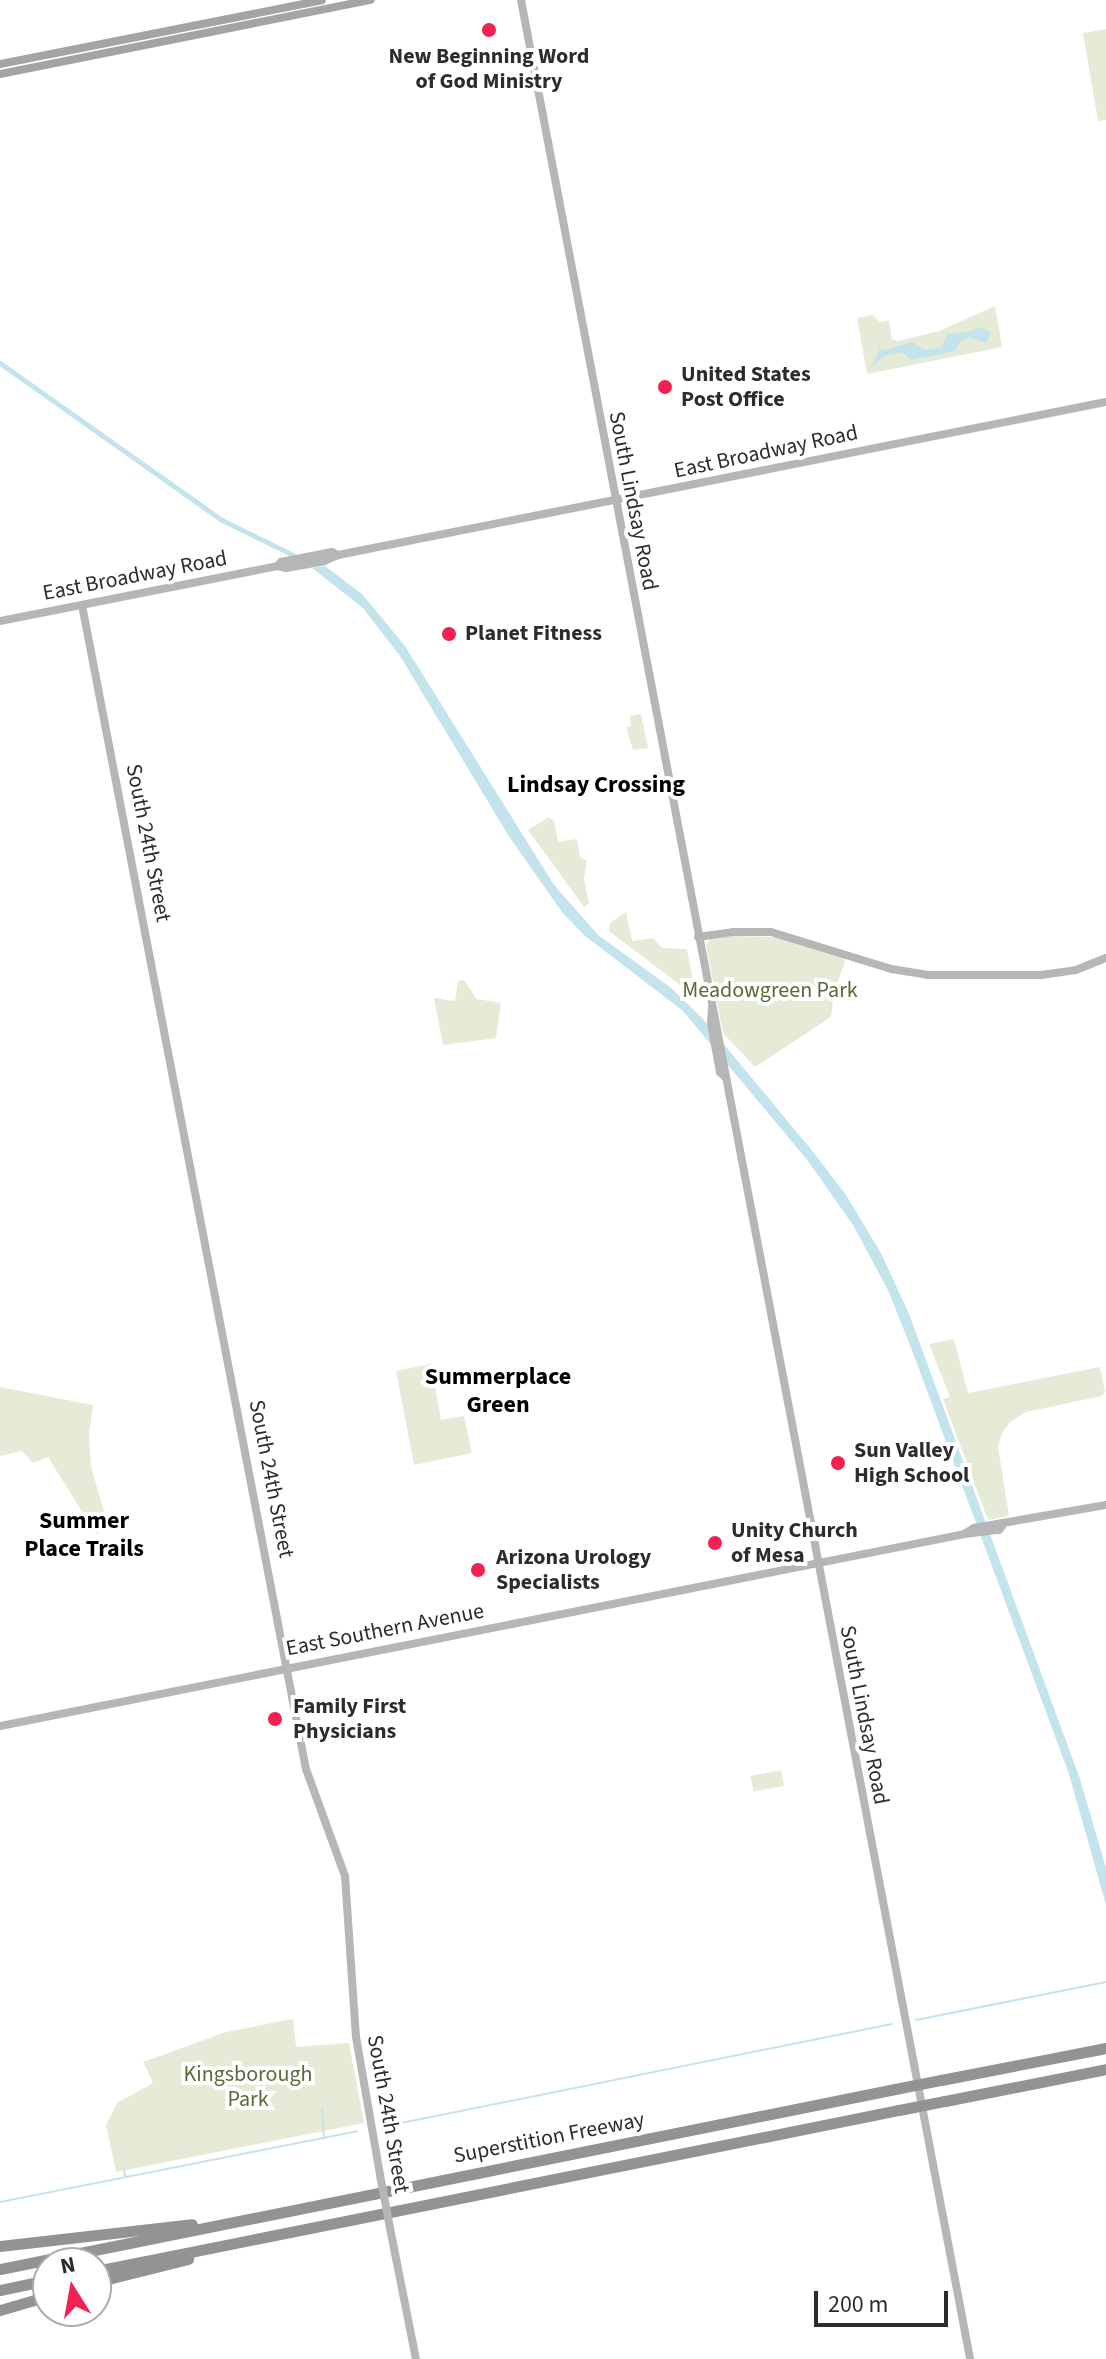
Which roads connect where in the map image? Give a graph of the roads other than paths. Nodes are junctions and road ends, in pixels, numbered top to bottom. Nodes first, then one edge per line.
1 (322, 0) edge
2 (371, 0) edge
3 (521, 0) edge
4 (116, 46) junction
5 (0, 64) edge
6 (0, 74) edge
7 (1106, 402) edge
8 (615, 501) junction
9 (338, 555) junction
10 (278, 566) junction
11 (82, 605) junction
12 (0, 621) edge
13 (698, 937) junction
14 (1106, 958) edge
15 (712, 1008) junction
16 (725, 1077) junction
17 (1106, 1505) edge
18 (817, 1563) junction
19 (289, 1668) junction
20 (0, 1726) edge
21 (1106, 2048) edge
22 (1106, 2069) edge
23 (276, 2214) junction
24 (0, 2246) edge
25 (214, 2247) junction
26 (112, 2268) edge
27 (0, 2269) edge
28 (112, 2278) edge
29 (32, 2283) edge
30 (0, 2290) edge
31 (32, 2301) edge
32 (0, 2310) edge
33 (416, 2359) edge
34 (970, 2359) edge

1 - 4 main road
2 - 4 main road
3 - 8 main road, South Lindsay Road
4 - 5 main road
4 - 6 main road
7 - 8 main road, East Broadway Road
8 - 9 main road, East Broadway Road
8 - 13 main road, South Lindsay Road
9 - 10 main road, East Broadway Road
9 - 10 main road, East Broadway Road
10 - 11 main road, East Broadway Road
11 - 12 main road, East Broadway Road
11 - 19 main road, South 24th Street
13 - 14 main road
13 - 15 main road, South Lindsay Road
15 - 16 main road, South Lindsay Road
15 - 16 main road, South Lindsay Road
16 - 18 main road, South Lindsay Road
17 - 18 main road, East Southern Avenue
18 - 19 main road, East Southern Avenue
18 - 34 main road, South Lindsay Road
19 - 20 main road, East Southern Avenue
19 - 33 main road, South 24th Street, bridge
21 - 23 highway, Superstition Freeway, bridge
22 - 25 highway, Superstition Freeway, bridge
23 - 24 highway
23 - 27 highway, Superstition Freeway
25 - 26 highway, Superstition Freeway
25 - 28 highway
29 - 30 highway
31 - 32 highway

